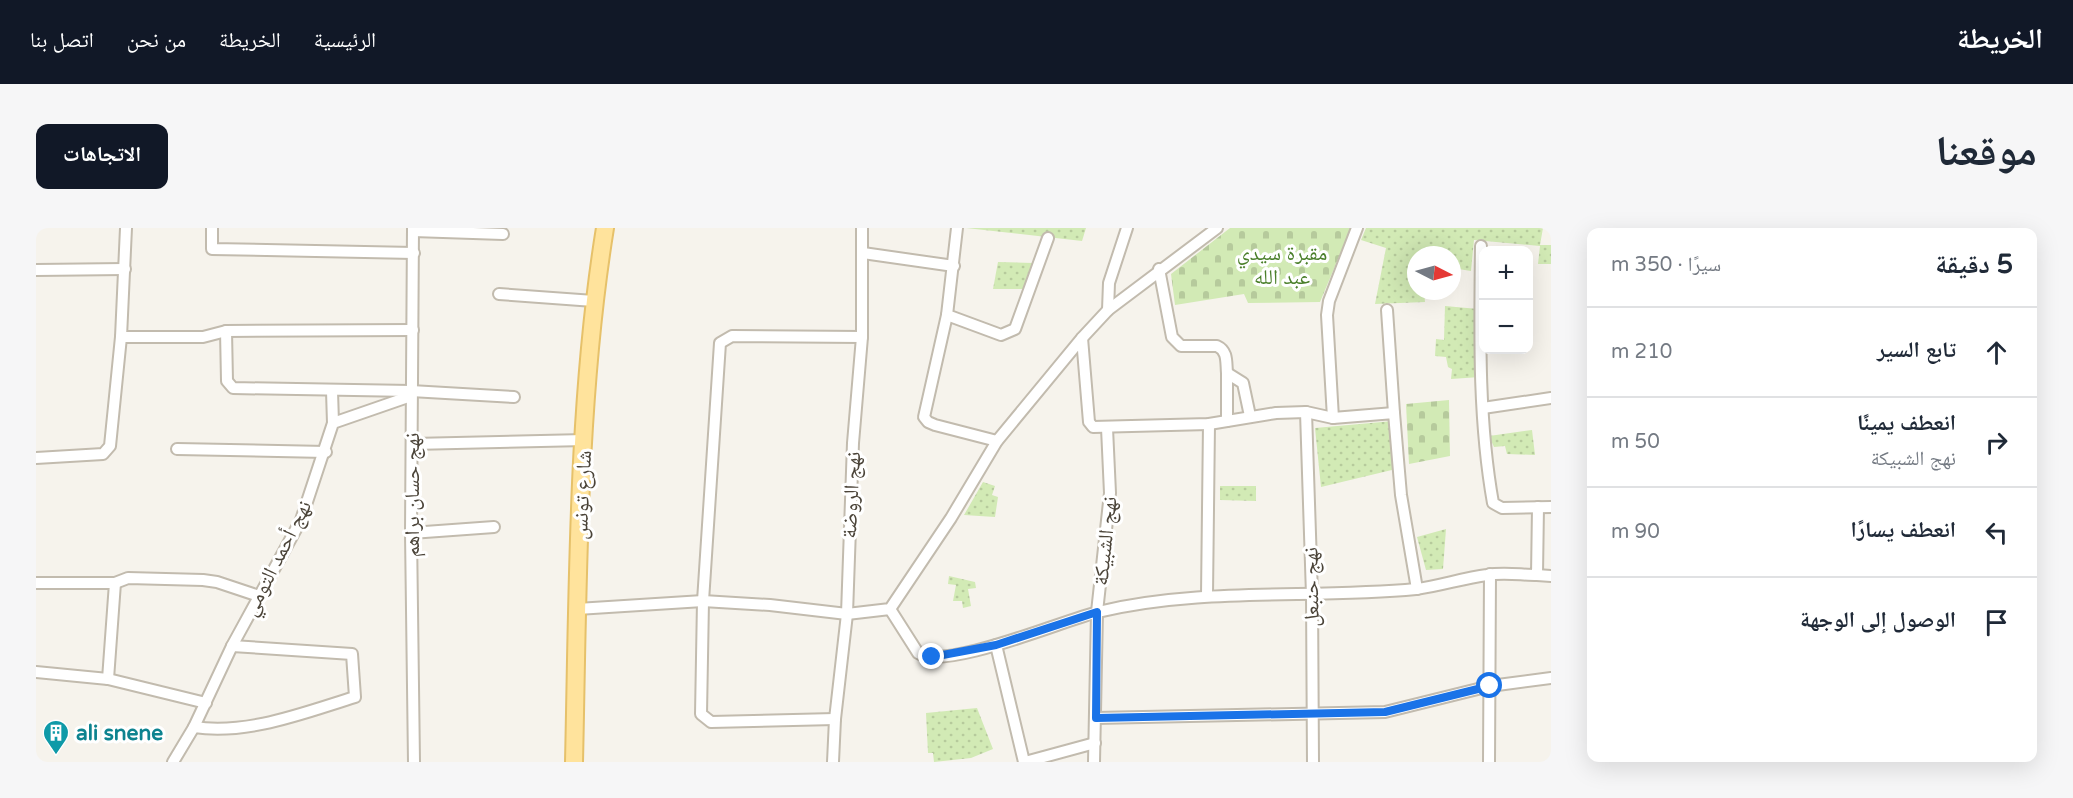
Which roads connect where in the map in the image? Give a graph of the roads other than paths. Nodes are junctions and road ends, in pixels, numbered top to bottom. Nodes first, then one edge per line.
1 (126, 228) edge
2 (212, 228) edge
3 (605, 228) edge
4 (862, 228) edge
5 (957, 228) edge
6 (1127, 228) edge
7 (1217, 228) edge
8 (1358, 228) edge
9 (413, 229) edge
10 (503, 234) dead end
11 (1048, 238) dead end
12 (414, 253) junction
13 (863, 253) junction
14 (954, 266) junction
15 (125, 269) junction
16 (1159, 269) junction
17 (36, 270) edge
18 (498, 294) dead end
19 (594, 300) junction
20 (1480, 300) edge
21 (1108, 310) junction
22 (1387, 310) dead end
23 (947, 315) junction
24 (412, 330) junction
25 (226, 331) junction
26 (121, 337) junction
27 (862, 338) junction
28 (1082, 338) junction
29 (1227, 374) junction
30 (332, 391) junction
31 (411, 394) junction
32 (514, 397) dead end
33 (1551, 398) edge
34 (1483, 408) junction
35 (1306, 412) junction
36 (1394, 413) junction
37 (1250, 416) junction
38 (1333, 418) junction
39 (1227, 421) junction
40 (333, 423) junction
41 (1209, 423) junction
42 (1107, 428) junction
43 (585, 440) junction
44 (997, 441) junction
45 (413, 444) junction
46 (177, 449) dead end
47 (326, 452) junction
48 (36, 458) edge
49 (1538, 507) junction
50 (1551, 507) edge
51 (494, 527) dead end
52 (411, 533) junction
53 (1490, 574) junction
54 (1537, 575) junction
55 (1551, 576) edge
56 (36, 583) edge
57 (115, 583) junction
58 (1417, 589) junction
59 (1207, 595) junction
60 (1312, 595) junction
61 (259, 596) junction
62 (703, 601) junction
63 (577, 609) junction
64 (890, 609) junction
65 (1097, 612) junction
66 (847, 614) junction
67 (996, 645) junction
68 (232, 646) junction
69 (36, 672) edge
70 (1551, 678) edge
71 (108, 679) junction
72 (1490, 686) junction
73 (206, 703) junction
74 (1314, 715) junction
75 (1096, 718) junction
76 (835, 719) junction
77 (194, 727) junction
78 (1095, 743) junction
79 (173, 762) edge
80 (414, 762) edge
81 (574, 762) edge
82 (833, 762) edge
83 (1024, 762) edge
84 (1094, 762) edge
85 (1312, 762) edge
86 (1489, 762) edge

1 - 15 street
2 - 12 street
3 - 19 main road, شارع تونس
4 - 13 street, نهج الروضة
5 - 14 street
6 - 21 street
7 - 16 street
8 - 38 street
9 - 10 street
9 - 12 street, نهج حسان براهم
11 - 23 street
12 - 24 street, نهج حسان براهم
13 - 14 street
13 - 27 street, نهج الروضة
14 - 23 street
15 - 17 street
15 - 26 street
16 - 21 street
16 - 29 street
18 - 19 street
19 - 43 main road, شارع تونس
20 - 34 street
21 - 28 street
22 - 36 street
23 - 44 street
24 - 25 street
24 - 31 street, نهج حسان براهم
25 - 26 street
25 - 30 street
26 - 48 street
27 - 62 street
27 - 66 street, نهج الروضة
28 - 42 street
28 - 44 street
29 - 37 street
29 - 39 street
30 - 31 street
30 - 40 street, نهج أحمد التومي
31 - 32 street
31 - 40 street
31 - 45 street, نهج حسان براهم
33 - 34 street
34 - 49 street
35 - 37 street
35 - 38 street
35 - 60 street, نهج حنبعل
36 - 38 street
36 - 58 street
37 - 39 street
39 - 41 street
40 - 47 street, نهج أحمد التومي
41 - 42 street
41 - 59 street
42 - 65 street, نهج الشبيكة
43 - 45 street
43 - 63 main road, شارع تونس
44 - 64 street
45 - 52 street, نهج حسان براهم
46 - 47 street
47 - 61 street, نهج أحمد التومي
49 - 50 street
49 - 54 street
51 - 52 street
52 - 80 street, نهج حسان براهم
53 - 54 street
53 - 58 street
53 - 72 street
54 - 55 street
56 - 57 street
57 - 61 street
57 - 71 street
58 - 60 street
59 - 60 street
59 - 65 street
60 - 74 street, نهج حنبعل
61 - 68 street, نهج أحمد التومي
62 - 63 street
62 - 66 street
62 - 76 street
63 - 81 main road, شارع تونس
64 - 66 street
64 - 67 street
65 - 67 street
65 - 75 street, نهج الشبيكة
66 - 76 street, نهج الروضة
67 - 83 street
68 - 73 street, نهج أحمد التومي
68 - 77 street
69 - 71 street
70 - 72 street
71 - 73 street
72 - 74 street
72 - 86 street
73 - 77 street, نهج أحمد التومي
74 - 75 street
74 - 85 street, نهج حنبعل
75 - 78 street, نهج الشبيكة
76 - 82 street, نهج الروضة
77 - 79 street, نهج أحمد التومي
78 - 83 street
78 - 84 street, نهج الشبيكة

